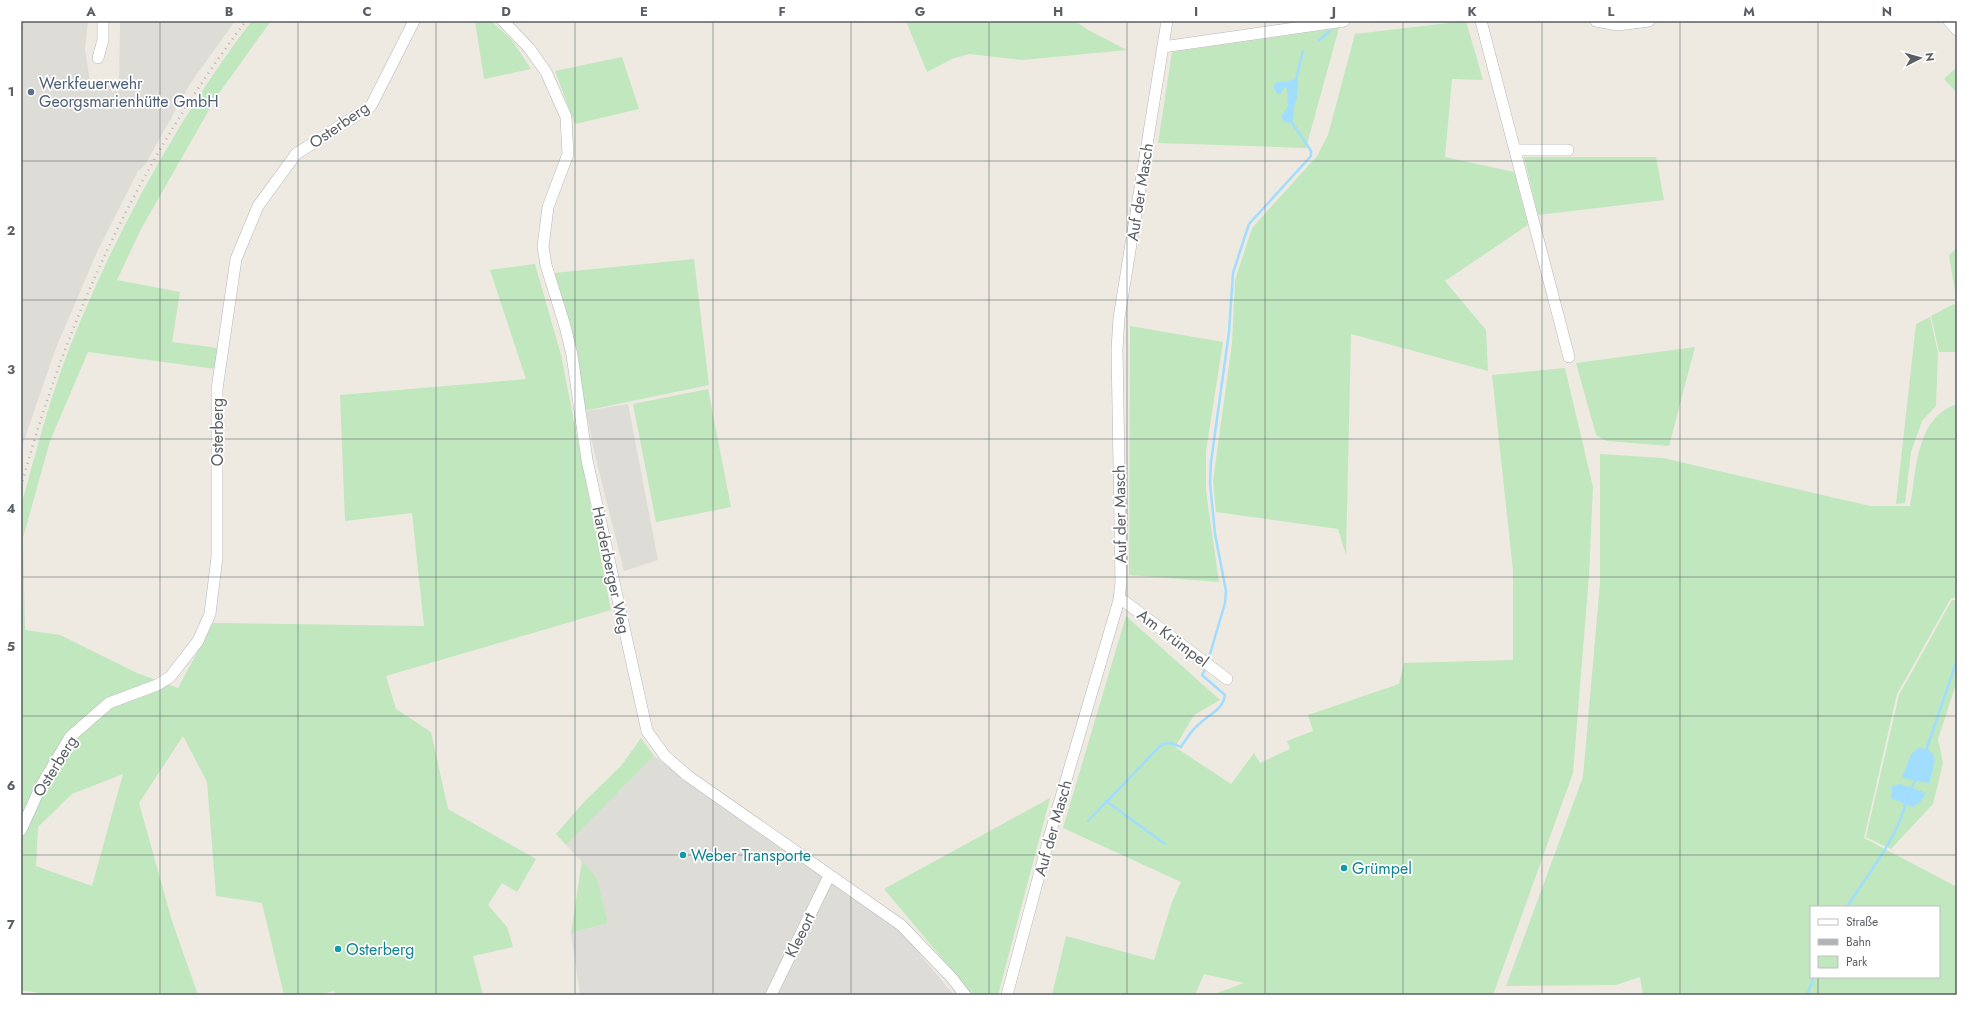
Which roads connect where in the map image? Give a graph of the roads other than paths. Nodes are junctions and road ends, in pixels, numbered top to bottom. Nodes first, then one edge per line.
1 (103, 21) edge
2 (414, 21) edge
3 (503, 21) edge
4 (1167, 21) edge
5 (1344, 21) edge
6 (1481, 21) edge
7 (1596, 21) edge
8 (1649, 21) edge
9 (1949, 21) edge
10 (1957, 30) edge
11 (1163, 47) junction
12 (98, 58) dead end
13 (1515, 150) junction
14 (1568, 150) dead end
15 (1569, 358) dead end
16 (1119, 600) junction
17 (1227, 678) dead end
18 (21, 830) edge
19 (829, 876) junction
20 (771, 995) edge
21 (965, 995) edge
22 (1007, 995) edge

1 - 12 street
2 - 18 street, Osterberg
3 - 19 street, Harderberger Weg
4 - 11 street, Auf der Masch
5 - 11 street
6 - 13 street
7 - 8 street
9 - 10 street
11 - 16 street, Auf der Masch
13 - 14 street
13 - 15 street
16 - 17 street, Am Krümpel
16 - 22 street, Auf der Masch
19 - 20 street, Kleeort
19 - 21 street, Harderberger Weg

